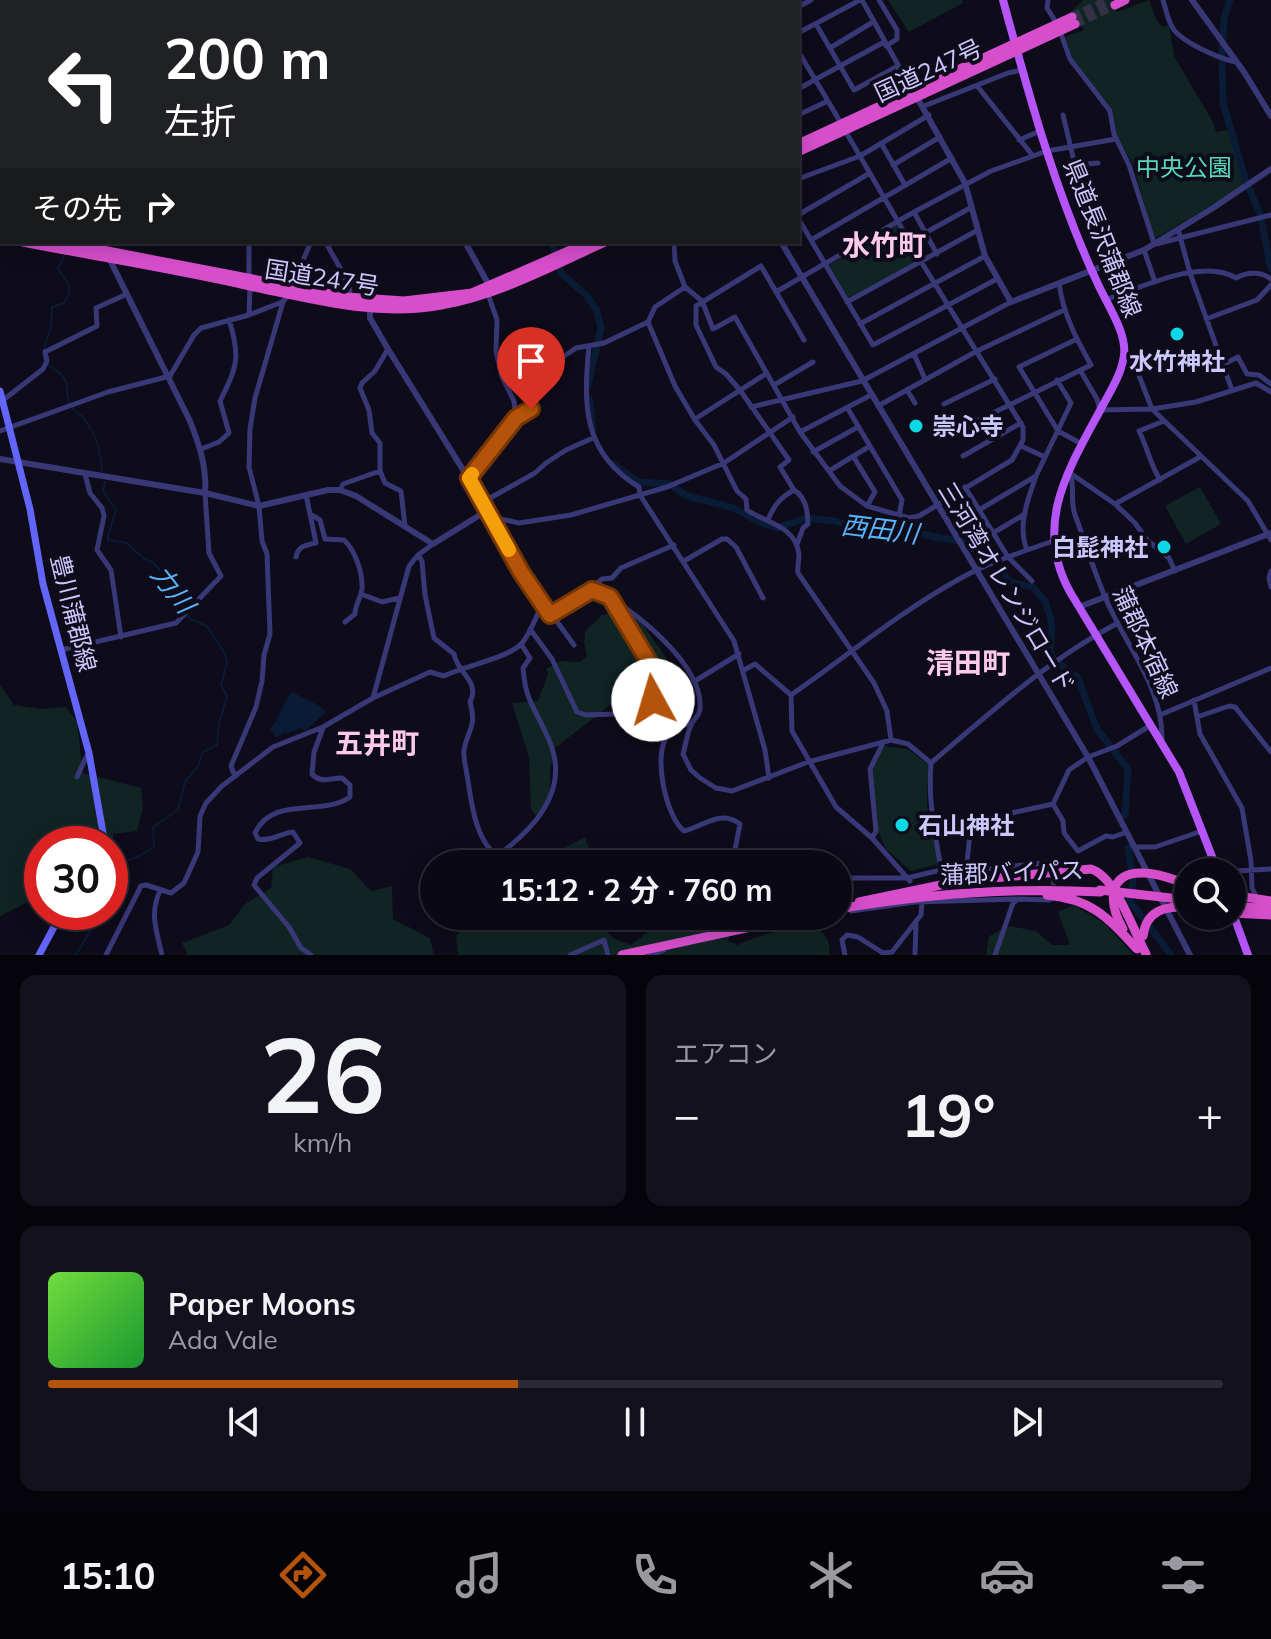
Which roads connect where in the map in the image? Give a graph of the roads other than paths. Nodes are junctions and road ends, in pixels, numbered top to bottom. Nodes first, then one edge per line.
1 (861, 0) edge
2 (879, 0) edge
3 (1003, 0) edge
4 (1048, 0) edge
5 (1125, 0) edge
6 (1163, 0) edge
7 (1192, 0) edge
8 (1115, 5) dead end
9 (1073, 20) tunnel mouth
10 (873, 22) junction
11 (816, 24) junction
12 (1059, 27) junction
13 (800, 32) edge
14 (885, 44) junction
15 (1015, 47) junction
16 (830, 48) junction
17 (800, 59) edge
18 (1236, 62) junction
19 (898, 66) junction
20 (841, 67) junction
21 (1022, 70) junction
22 (816, 81) junction
23 (978, 87) junction
24 (800, 88) edge
25 (918, 98) junction
26 (828, 101) junction
27 (800, 114) edge
28 (929, 115) junction
29 (1063, 115) dead end
30 (1271, 116) edge
31 (844, 127) junction
32 (1040, 131) junction
33 (940, 137) junction
34 (1116, 139) junction
35 (1019, 140) junction
36 (800, 143) edge
37 (881, 143) junction
38 (1072, 146) junction
39 (800, 151) edge
40 (1047, 151) junction
41 (860, 156) junction
42 (1033, 156) junction
43 (952, 158) junction
44 (1098, 163) dead end
45 (893, 165) junction
46 (1075, 165) junction
47 (1271, 169) edge
48 (870, 173) junction
49 (800, 178) edge
50 (1077, 178) dead end
51 (965, 183) junction
52 (905, 185) junction
53 (884, 198) junction
54 (972, 207) junction
55 (914, 212) junction
56 (800, 215) edge
57 (1265, 217) edge
58 (800, 220) edge
59 (898, 221) junction
60 (1178, 229) junction
61 (978, 230) junction
62 (925, 233) junction
63 (1181, 237) junction
64 (811, 240) junction
65 (44, 244) edge
66 (72, 244) edge
67 (249, 244) edge
68 (327, 244) edge
69 (466, 244) edge
70 (585, 244) edge
71 (600, 244) edge
72 (674, 244) edge
73 (782, 244) edge
74 (310, 245) edge
75 (1149, 246) junction
76 (105, 250) edge
77 (937, 254) junction
78 (985, 256) junction
79 (555, 261) junction
80 (922, 263) junction
81 (825, 264) junction
82 (1091, 269) junction
83 (1190, 273) junction
84 (1121, 274) dead end
85 (801, 277) junction
86 (997, 279) junction
87 (1271, 279) edge
88 (249, 282) junction
89 (1155, 282) junction
90 (1059, 283) junction
91 (935, 284) junction
92 (1271, 285) edge
93 (685, 287) junction
94 (1136, 289) junction
95 (490, 291) junction
96 (776, 292) junction
97 (127, 294) junction
98 (287, 294) junction
99 (346, 297) junction
100 (1105, 300) junction
101 (702, 301) junction
102 (847, 302) junction
103 (1011, 302) junction
104 (370, 304) junction
105 (948, 305) junction
106 (1064, 310) junction
107 (249, 315) junction
108 (1206, 319) junction
109 (229, 320) junction
110 (648, 322) junction
111 (860, 324) junction
112 (962, 328) junction
113 (1077, 339) junction
114 (804, 340) dead end
115 (596, 345) junction
116 (388, 349) junction
117 (977, 351) junction
118 (1125, 353) junction
119 (914, 354) junction
120 (813, 362) dead end
121 (1222, 365) junction
122 (1080, 370) junction
123 (767, 373) junction
124 (170, 376) junction
125 (925, 379) junction
126 (995, 379) junction
127 (1057, 380) junction
128 (862, 381) junction
129 (1271, 384) edge
130 (774, 385) junction
131 (740, 390) junction
132 (907, 390) junction
133 (1232, 390) junction
134 (0, 391) edge
135 (1034, 392) junction
136 (1271, 392) edge
137 (871, 395) junction
138 (782, 400) junction
139 (2, 401) junction
140 (915, 403) dead end
141 (944, 404) dead end
142 (1010, 404) junction
143 (878, 406) junction
144 (751, 407) junction
145 (848, 409) junction
146 (1152, 409) junction
147 (1100, 410) junction
148 (793, 417) junction
149 (516, 418) junction
150 (695, 419) junction
151 (1164, 421) junction
152 (1021, 423) junction
153 (858, 427) junction
154 (4, 430) edge
155 (1058, 431) junction
156 (769, 432) junction
157 (800, 432) junction
158 (954, 432) dead end
159 (593, 438) junction
160 (1083, 445) junction
161 (870, 446) junction
162 (1021, 446) junction
163 (201, 449) junction
164 (813, 452) junction
165 (853, 456) junction
166 (963, 456) dead end
167 (1045, 457) junction
168 (1200, 457) junction
169 (0, 459) edge
170 (18, 462) junction
171 (724, 463) junction
172 (380, 471) junction
173 (829, 471) junction
174 (1069, 472) junction
175 (85, 474) junction
176 (1036, 476) junction
177 (469, 478) junction
178 (1160, 480) junction
179 (965, 487) junction
180 (340, 490) junction
181 (794, 490) junction
182 (205, 493) junction
183 (306, 495) junction
184 (640, 495) junction
185 (483, 502) junction
186 (937, 504) junction
187 (1115, 504) junction
188 (259, 506) junction
189 (867, 506) junction
190 (979, 510) junction
191 (310, 514) junction
192 (490, 514) junction
193 (1025, 514) junction
194 (899, 516) junction
195 (768, 520) junction
196 (405, 526) junction
197 (993, 533) junction
198 (1270, 536) edge
199 (1053, 541) junction
200 (433, 544) junction
201 (674, 545) junction
202 (796, 545) junction
203 (1027, 550) junction
204 (418, 555) junction
205 (296, 557) dead end
206 (1008, 557) junction
207 (684, 561) junction
208 (976, 570) junction
209 (1175, 571) junction
210 (1271, 571) edge
211 (1032, 581) dead end
212 (1271, 587) edge
213 (596, 590) junction
214 (361, 594) junction
215 (400, 597) junction
216 (610, 597) junction
217 (1105, 597) junction
218 (763, 598) dead end
219 (543, 602) junction
220 (1079, 607) junction
221 (550, 615) junction
222 (345, 622) dead end
223 (1118, 623) junction
224 (530, 629) junction
225 (1096, 635) junction
226 (121, 637) junction
227 (521, 644) junction
228 (574, 645) dead end
229 (61, 650) junction
230 (853, 651) junction
231 (739, 654) junction
232 (461, 667) junction
233 (1271, 668) edge
234 (744, 670) junction
235 (1038, 672) junction
236 (695, 681) junction
237 (791, 695) junction
238 (373, 698) junction
239 (1194, 700) junction
240 (1160, 715) junction
241 (1197, 717) junction
242 (692, 723) junction
243 (1151, 725) junction
244 (323, 727) junction
245 (887, 741) junction
246 (1162, 742) junction
247 (1271, 752) edge
248 (89, 753) junction
249 (1088, 757) junction
250 (808, 762) junction
251 (931, 763) junction
252 (237, 775) junction
253 (77, 777) dead end
254 (769, 778) junction
255 (1053, 804) junction
256 (102, 826) edge
257 (1203, 830) junction
258 (1127, 832) junction
259 (872, 838) junction
260 (1134, 847) junction
261 (735, 850) edge
262 (1214, 858) edge
263 (1054, 867) dead end
264 (1271, 869) edge
265 (941, 870) junction
266 (1246, 870) edge
267 (1252, 870) junction
268 (966, 872) junction
269 (852, 878) edge
270 (908, 879) junction
271 (1174, 880) edge
272 (160, 891) junction
273 (989, 891) junction
274 (1101, 891) junction
275 (1246, 895) edge
276 (1246, 896) edge
277 (1256, 896) junction
278 (1053, 898) dead end
279 (1018, 899) junction
280 (1271, 900) edge
281 (1174, 901) edge
282 (859, 902) junction
283 (922, 902) junction
284 (852, 905) edge
285 (1174, 906) edge
286 (852, 908) edge
287 (852, 909) edge
288 (1246, 912) edge
289 (1271, 913) edge
290 (916, 922) junction
291 (52, 930) edge
292 (725, 930) edge
293 (737, 930) edge
294 (750, 930) edge
295 (1239, 930) edge
296 (1142, 953) edge
297 (39, 955) edge
298 (106, 955) edge
299 (163, 955) edge
300 (311, 955) edge
301 (570, 955) edge
302 (610, 955) edge
303 (622, 955) edge
304 (650, 955) edge
305 (845, 955) edge
306 (915, 955) edge
307 (995, 955) edge
308 (1190, 955) edge
309 (1248, 955) edge

1 - 10 street
1 - 11 street
2 - 14 street
3 - 15 main road, 県道長沢蒲郡線
4 - 12 street
5 - 8 highway
6 - 18 street
7 - 18 street
9 - 12 highway, 国道247号
10 - 14 street
10 - 16 street
11 - 13 street
11 - 16 street
12 - 15 highway, 国道247号
12 - 34 street
14 - 19 street
14 - 20 street
15 - 21 main road, 県道長沢蒲郡線
15 - 25 highway, 国道247号
16 - 20 street
17 - 22 street
18 - 30 street
19 - 20 street
19 - 25 street
20 - 22 street
21 - 23 street
21 - 32 main road, 県道長沢蒲郡線
22 - 24 street
22 - 26 street
23 - 25 street
23 - 35 street
25 - 28 street
25 - 31 highway, 国道247号
26 - 27 street
26 - 31 street
28 - 33 street
28 - 37 street
29 - 38 street
31 - 36 highway, 国道247号
31 - 39 highway, 国道247号
31 - 41 street
32 - 35 street
32 - 40 main road, 県道長沢蒲郡線
33 - 43 street
33 - 45 street
34 - 38 street
34 - 75 street
35 - 42 street
37 - 41 street
37 - 45 street
38 - 40 street
38 - 46 street
40 - 42 street
40 - 82 main road, 県道長沢蒲郡線
41 - 48 street
41 - 49 street
42 - 51 street
43 - 51 street
43 - 52 street
44 - 46 street
45 - 52 street
46 - 50 street
47 - 60 street
48 - 53 street
48 - 56 street
51 - 54 street
51 - 55 street
52 - 53 street
53 - 59 street
53 - 64 street
54 - 61 street
54 - 62 street
55 - 59 street
55 - 62 street
57 - 63 street
58 - 64 street
59 - 80 street
59 - 81 street
60 - 63 street
60 - 75 street
61 - 77 street
61 - 78 street
62 - 77 street
63 - 75 street
63 - 83 street
64 - 81 street
65 - 76 highway, 国道247号
66 - 76 highway, 国道247号
67 - 88 street
68 - 99 street
69 - 95 street
70 - 79 highway, 国道247号
71 - 79 highway, 国道247号
72 - 93 street
73 - 85 street, 三河湾オレンジロード
74 - 98 street
75 - 82 street
75 - 89 street
76 - 88 highway, 国道247号
76 - 97 street
77 - 80 street
78 - 86 street
78 - 91 street
79 - 95 highway, 国道247号
80 - 91 street
80 - 102 street
81 - 85 street
81 - 102 street
82 - 90 street
82 - 100 main road, 県道長沢蒲郡線
83 - 87 street
83 - 89 street
83 - 108 street
84 - 94 street
85 - 96 street
85 - 128 street, 三河湾オレンジロード
86 - 103 street
86 - 105 street
88 - 98 highway, 国道247号
88 - 107 street
89 - 94 street
90 - 103 street
90 - 106 street
91 - 105 street
91 - 111 street
92 - 108 street
93 - 101 street
93 - 110 street
94 - 100 street
95 - 104 highway, 国道247号
95 - 149 street
96 - 101 street
96 - 114 street
97 - 124 street
97 - 139 street
98 - 99 highway, 国道247号
98 - 104 highway, 国道247号
98 - 107 street
98 - 188 street
99 - 104 highway, 国道247号
100 - 118 main road, 県道長沢蒲郡線
101 - 123 street
101 - 131 street
102 - 111 street
103 - 112 street
104 - 116 street
105 - 111 street
105 - 112 street
106 - 113 street
106 - 117 street
107 - 109 street
108 - 121 street
109 - 124 street
109 - 163 street
110 - 115 street
110 - 150 street
112 - 117 street
112 - 119 street
113 - 122 street
113 - 135 street
115 - 149 street
115 - 159 street
116 - 172 street
116 - 177 street
117 - 125 street
117 - 126 street
118 - 146 street
118 - 147 main road, 県道長沢蒲郡線
119 - 125 street
119 - 128 street
120 - 130 street
121 - 129 street
121 - 133 street
122 - 127 street
122 - 147 street
123 - 130 street
123 - 131 street
124 - 154 street
124 - 163 street
125 - 132 street
126 - 141 street
126 - 142 street
127 - 135 street
127 - 155 street
128 - 137 street, 三河湾オレンジロード
128 - 138 street
130 - 138 street
131 - 144 street
131 - 150 street
132 - 140 street
132 - 143 street
133 - 136 street
133 - 146 street
134 - 139 main road, 豊川蒲郡線
135 - 142 street
135 - 155 street
137 - 143 street, 三河湾オレンジロード
137 - 145 street
138 - 144 street
138 - 148 street
139 - 154 main road, 豊川蒲郡線
142 - 152 street
142 - 158 street
143 - 186 street, 三河湾オレンジロード
144 - 156 street
145 - 153 street
145 - 157 street
146 - 147 street
146 - 151 street
147 - 160 main road, 県道長沢蒲郡線
148 - 156 street
148 - 157 street
149 - 177 street
150 - 171 street
151 - 168 street
151 - 178 street
152 - 162 street
152 - 166 street
153 - 161 street
153 - 164 street
154 - 170 main road, 豊川蒲郡線
155 - 160 street
155 - 167 street
156 - 171 street
156 - 181 street
157 - 164 street
159 - 184 street
159 - 185 street
160 - 174 main road, 県道長沢蒲郡線
161 - 165 street
161 - 194 street
162 - 167 street
162 - 179 street
163 - 182 street
164 - 173 street
165 - 173 street
165 - 189 street
167 - 176 street
168 - 178 street
168 - 198 street
169 - 170 street
170 - 175 street
170 - 229 main road, 豊川蒲郡線
171 - 184 street
171 - 195 street
172 - 180 street
172 - 196 street
173 - 189 street
174 - 187 street
174 - 199 main road, 県道長沢蒲郡線
174 - 217 street, 蒲郡本宿線
175 - 182 street
175 - 226 street
176 - 190 street
176 - 193 street
177 - 185 street
178 - 187 street
179 - 186 street
179 - 190 street
180 - 183 street
180 - 196 street
181 - 195 street
181 - 202 street
182 - 188 street
182 - 226 street
183 - 188 street
183 - 191 street
184 - 192 street
184 - 201 street
185 - 192 street
186 - 194 street
186 - 208 street, 三河湾オレンジロード
187 - 209 street
188 - 252 street
189 - 194 street
190 - 197 street
191 - 205 street
191 - 214 street
192 - 200 street
192 - 219 street
193 - 197 street
193 - 203 street
195 - 202 street
196 - 200 street
197 - 206 street
198 - 209 street
199 - 203 street
199 - 220 main road, 県道長沢蒲郡線
200 - 204 street
201 - 207 street
201 - 213 street
202 - 230 street
203 - 206 street
204 - 215 street
204 - 232 street
206 - 208 street
206 - 211 street
207 - 218 street
207 - 231 street
208 - 230 street
208 - 235 street, 三河湾オレンジロード
209 - 217 street
210 - 212 street
213 - 216 street
213 - 221 street
214 - 215 street
214 - 222 street
215 - 238 street
216 - 224 street
216 - 236 street
217 - 220 street
217 - 223 street, 蒲郡本宿線
219 - 221 street
219 - 224 street
220 - 225 main road, 県道長沢蒲郡線
221 - 228 street
223 - 225 street
223 - 240 street, 蒲郡本宿線
224 - 227 street
225 - 235 street
225 - 243 main road, 県道長沢蒲郡線
226 - 229 street
227 - 232 street
227 - 232 street
229 - 248 main road, 豊川蒲郡線
230 - 237 street
230 - 245 street
231 - 234 street
231 - 236 street
232 - 238 street
233 - 239 street
234 - 237 street
234 - 254 street
235 - 249 street, 三河湾オレンジロード
235 - 251 street
236 - 242 street
237 - 250 street
238 - 244 street
239 - 240 street
239 - 241 street
240 - 246 street, 蒲郡本宿線
241 - 247 street
241 - 267 street
242 - 254 street
242 - 261 street
243 - 246 main road, 県道長沢蒲郡線
243 - 249 street
244 - 252 street
244 - 300 street
245 - 250 street
245 - 251 street
245 - 259 street
246 - 257 main road, 県道長沢蒲郡線
248 - 253 street
248 - 256 main road, 豊川蒲郡線
249 - 255 street
249 - 258 street, 三河湾オレンジロード
250 - 254 street
250 - 259 street
251 - 265 street
252 - 272 street
255 - 258 street
255 - 268 street
257 - 260 street
257 - 262 main road, 県道長沢蒲郡線
258 - 260 street, 三河湾オレンジロード
259 - 270 street
260 - 308 street, 三河湾オレンジロード
263 - 268 street
264 - 267 street
265 - 268 street
265 - 270 street
266 - 267 street
267 - 277 street
269 - 270 street
271 - 296 highway, bridge
272 - 298 street
272 - 299 street
273 - 274 highway, 蒲郡バイパス
273 - 286 highway, 蒲郡バイパス
273 - 296 highway
274 - 281 highway, 蒲郡バイパス, bridge
274 - 282 highway, 蒲郡バイパス
275 - 277 street
276 - 280 highway
277 - 280 street
278 - 279 street
279 - 283 street
279 - 307 street
282 - 284 highway, 蒲郡バイパス
282 - 296 highway
283 - 287 street
283 - 290 street
285 - 296 highway, bridge
288 - 289 highway, bridge
290 - 305 street
290 - 306 street
291 - 297 main road
292 - 302 highway
293 - 303 highway
294 - 304 street
295 - 309 main road
301 - 302 street

